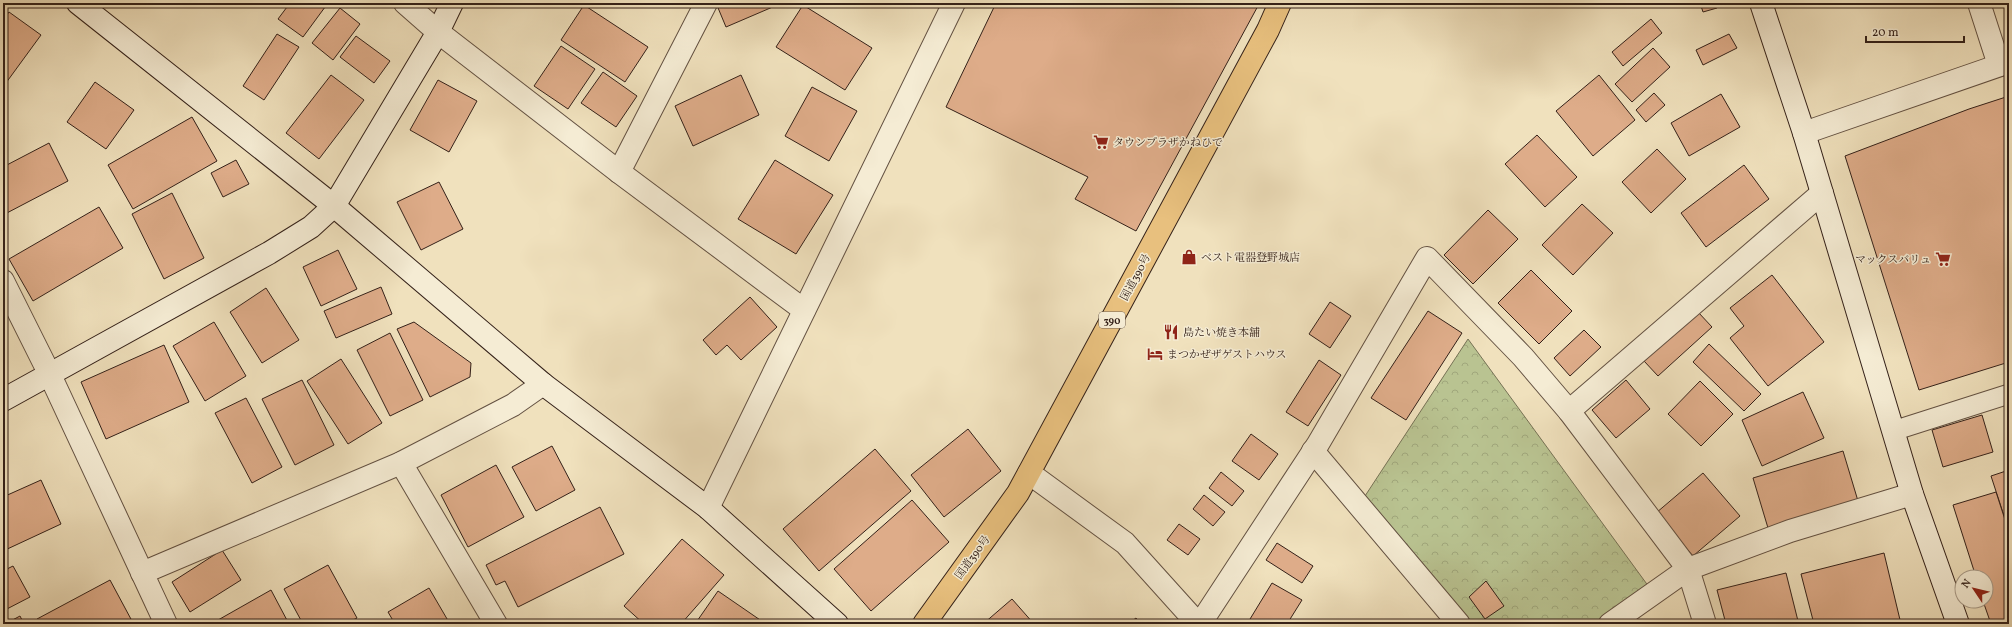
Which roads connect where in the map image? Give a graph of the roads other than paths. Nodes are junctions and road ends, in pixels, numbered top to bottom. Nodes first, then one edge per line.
1 (78, 3) edge
2 (405, 3) edge
3 (452, 3) edge
4 (706, 3) edge
5 (954, 3) edge
6 (1280, 3) edge
7 (1761, 3) edge
8 (1979, 3) edge
9 (438, 32) junction
10 (2004, 64) edge
11 (1804, 133) junction
12 (620, 172) junction
13 (1822, 193) junction
14 (334, 206) junction
15 (3, 281) edge
16 (804, 310) junction
17 (50, 375) junction
18 (543, 384) junction
19 (2009, 394) edge
20 (3, 400) edge
21 (1569, 411) junction
22 (1893, 430) junction
23 (1314, 451) junction
24 (401, 462) junction
25 (1030, 473) junction
26 (1912, 494) junction
27 (708, 508) junction
28 (1688, 569) junction
29 (142, 573) junction
30 (166, 624) edge
31 (496, 624) edge
32 (837, 624) edge
33 (924, 624) edge
34 (1199, 624) edge
35 (1459, 624) edge
36 (1610, 624) edge
37 (1705, 624) edge
38 (1958, 624) edge

1 - 14 street
2 - 9 street
3 - 9 street
4 - 12 street
5 - 16 street
6 - 25 highway, 国道390号 / 390
7 - 11 street
8 - 10 street
9 - 12 street
9 - 14 street
10 - 11 street
11 - 13 street
12 - 16 street
13 - 21 street
13 - 22 street
14 - 17 street
14 - 18 street
15 - 17 street
16 - 27 street
17 - 20 street
17 - 29 street
18 - 24 street
18 - 27 street
19 - 22 lane
21 - 23 street
21 - 28 street
22 - 26 street
23 - 34 street
23 - 35 street
24 - 29 street
24 - 31 street
25 - 33 highway, 国道390号 / 390
25 - 34 street
26 - 28 street
26 - 38 street
27 - 32 street
28 - 36 street
28 - 37 street
29 - 30 street

